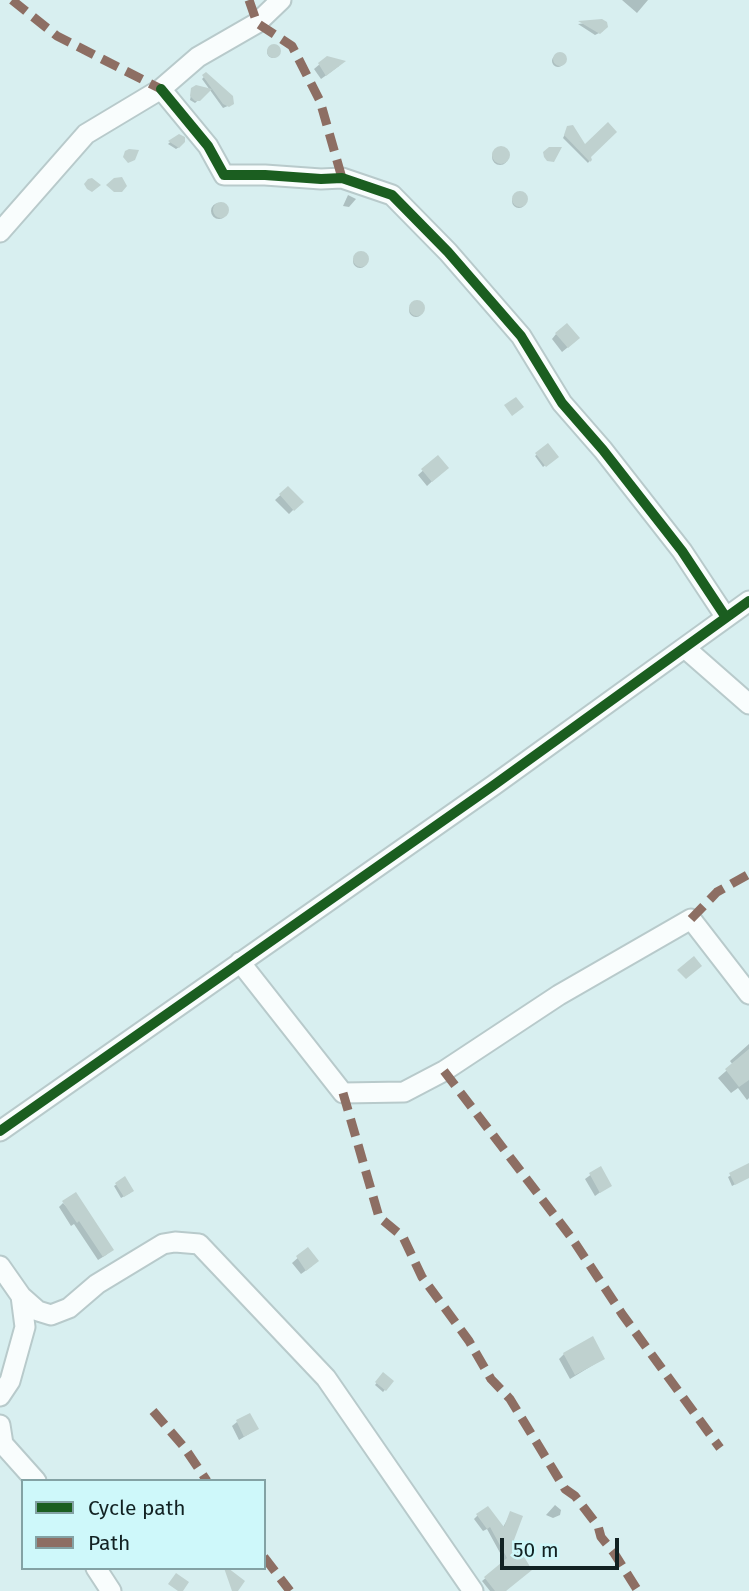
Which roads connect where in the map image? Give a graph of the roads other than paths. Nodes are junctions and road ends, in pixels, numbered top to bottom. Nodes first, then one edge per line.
1 (281, 0) edge
2 (161, 89) junction
3 (0, 232) edge
4 (749, 601) edge
5 (725, 616) junction
6 (685, 648) junction
7 (749, 704) edge
8 (240, 962) junction
9 (749, 994) edge
10 (0, 1131) edge
11 (0, 1266) edge
12 (21, 1296) junction
13 (0, 1396) edge
14 (0, 1425) edge
15 (34, 1479) edge
16 (97, 1570) edge
17 (110, 1591) edge
18 (473, 1591) edge

1 - 2 street
2 - 3 street
2 - 5 street
4 - 5 street
5 - 6 street
6 - 7 street
6 - 8 street
8 - 9 street
8 - 10 street
11 - 12 street
12 - 13 street
12 - 18 street
14 - 15 street
16 - 17 street

